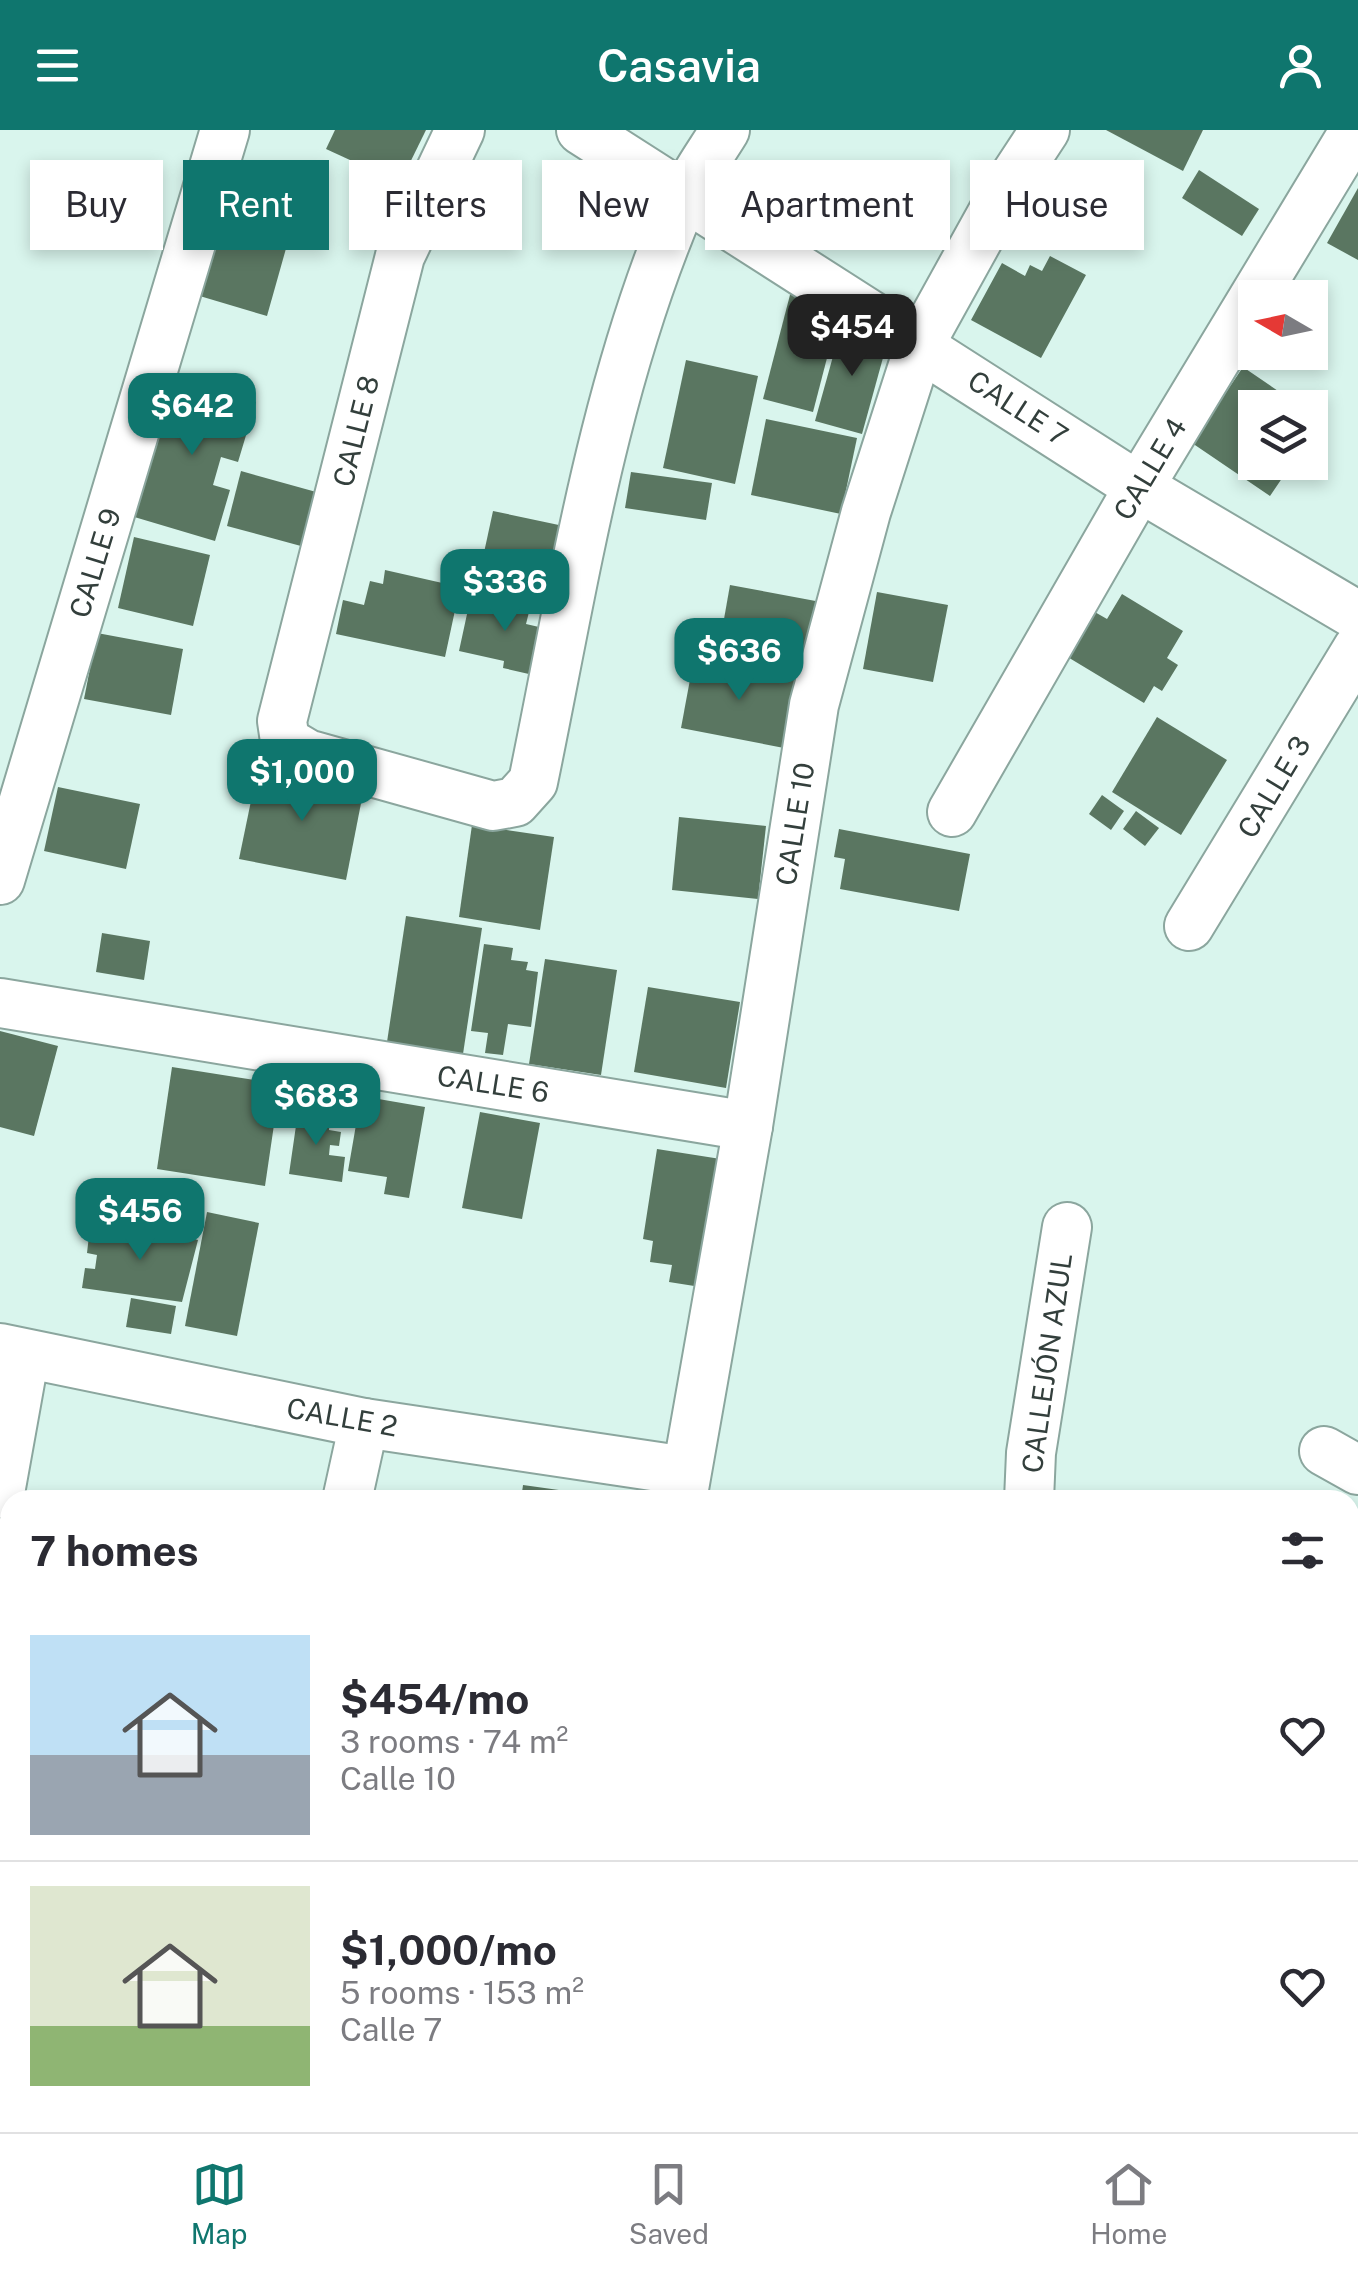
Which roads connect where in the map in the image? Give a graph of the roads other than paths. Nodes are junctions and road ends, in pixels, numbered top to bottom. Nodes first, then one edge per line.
1 (224, 130) edge
2 (460, 130) edge
3 (581, 130) edge
4 (725, 130) edge
5 (1045, 130) edge
6 (1356, 130) edge
7 (626, 160) edge
8 (685, 196) edge
9 (685, 199) edge
10 (665, 250) edge
11 (920, 344) junction
12 (1139, 487) junction
13 (1358, 616) edge
14 (1358, 648) edge
15 (952, 812) dead end
16 (8, 822) edge
17 (0, 880) edge
18 (1190, 926) dead end
19 (0, 1003) edge
20 (748, 1126) junction
21 (1067, 1227) dead end
22 (12, 1351) edge
23 (364, 1423) junction
24 (684, 1486) edge
25 (0, 1490) edge
26 (349, 1490) edge
27 (1029, 1490) edge

1 - 16 street, CALLE 9
2 - 10 street, CALLE 8
3 - 7 street, CALLE 7
4 - 8 street
5 - 11 street, CALLE 10
6 - 12 street, CALLE 4
9 - 11 street, CALLE 7
11 - 12 street, CALLE 7
11 - 20 street, CALLE 10
12 - 13 street, CALLE 7
12 - 15 street, CALLE 4
14 - 18 street, CALLE 3
16 - 17 street, CALLE 9
19 - 20 street, CALLE 6
20 - 24 street, CALLE 10
21 - 27 street, CALLEJÓN AZUL
22 - 23 street, CALLE 2
22 - 25 street
23 - 24 street, CALLE 2
23 - 26 street

